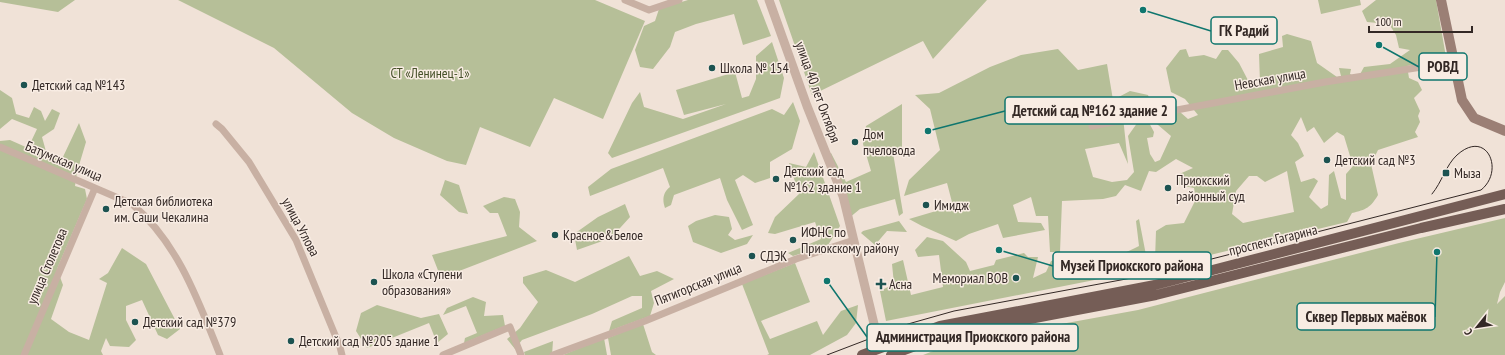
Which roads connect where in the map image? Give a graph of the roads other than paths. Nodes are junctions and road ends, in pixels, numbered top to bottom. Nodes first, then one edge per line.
1 (625, 0) edge
2 (679, 0) edge
3 (769, 0) edge
4 (1441, 0) edge
5 (1454, 62) junction
6 (216, 124) dead end
7 (1092, 126) dead end
8 (1503, 128) edge
9 (0, 147) edge
10 (95, 188) junction
11 (1505, 194) edge
12 (1505, 210) edge
13 (854, 240) junction
14 (883, 351) edge
15 (24, 355) edge
16 (220, 355) edge
17 (342, 355) edge
18 (443, 355) edge
19 (521, 355) edge
20 (553, 355) edge
21 (862, 355) edge
22 (891, 355) edge

1 - 2 street
3 - 13 street, улица 40 лет Октября
4 - 5 main road
5 - 7 street, Невская улица
5 - 8 main road
6 - 17 street, улица Углова
9 - 10 street, Батумская улица
10 - 15 street, улица Столетова
10 - 16 street, Батумская улица
11 - 14 main road, проспект Гагарина
12 - 22 main road, проспект Гагарина
13 - 14 street, улица 40 лет Октября
13 - 20 street, Пятигорская улица
14 - 21 main road, проспект Гагарина
18 - 19 street

